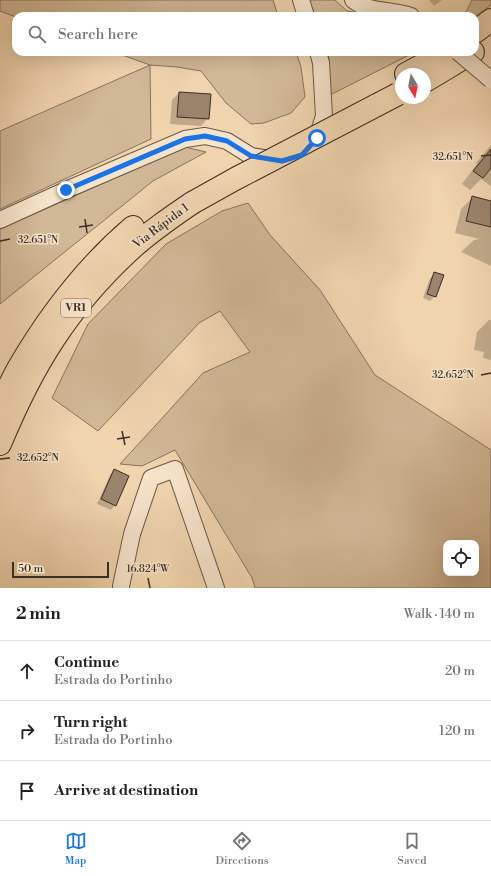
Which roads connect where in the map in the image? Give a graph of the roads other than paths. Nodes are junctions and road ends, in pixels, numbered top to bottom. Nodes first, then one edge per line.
1 (301, 0) edge
2 (352, 0) edge
3 (305, 12) edge
4 (394, 12) edge
5 (491, 20) edge
6 (479, 29) edge
7 (491, 39) edge
8 (479, 47) edge
9 (319, 56) edge
10 (439, 56) edge
11 (463, 56) edge
12 (466, 56) edge
13 (422, 68) edge
14 (431, 77) edge
15 (491, 80) edge
16 (395, 86) edge
17 (188, 197) junction
18 (0, 220) edge
19 (0, 406) edge
20 (0, 444) edge
21 (121, 588) edge
22 (216, 588) edge

1 - 3 street
2 - 4 street
5 - 6 highway
7 - 8 highway
9 - 18 street
10 - 13 highway, Via Rápida 1 / VR1
11 - 15 street, bridge
12 - 14 highway
16 - 17 highway, Via Rápida 1 / VR1, bridge
17 - 19 highway, Via Rápida 1 / VR1
17 - 20 highway, Via Rápida 1 / VR1
21 - 22 street

